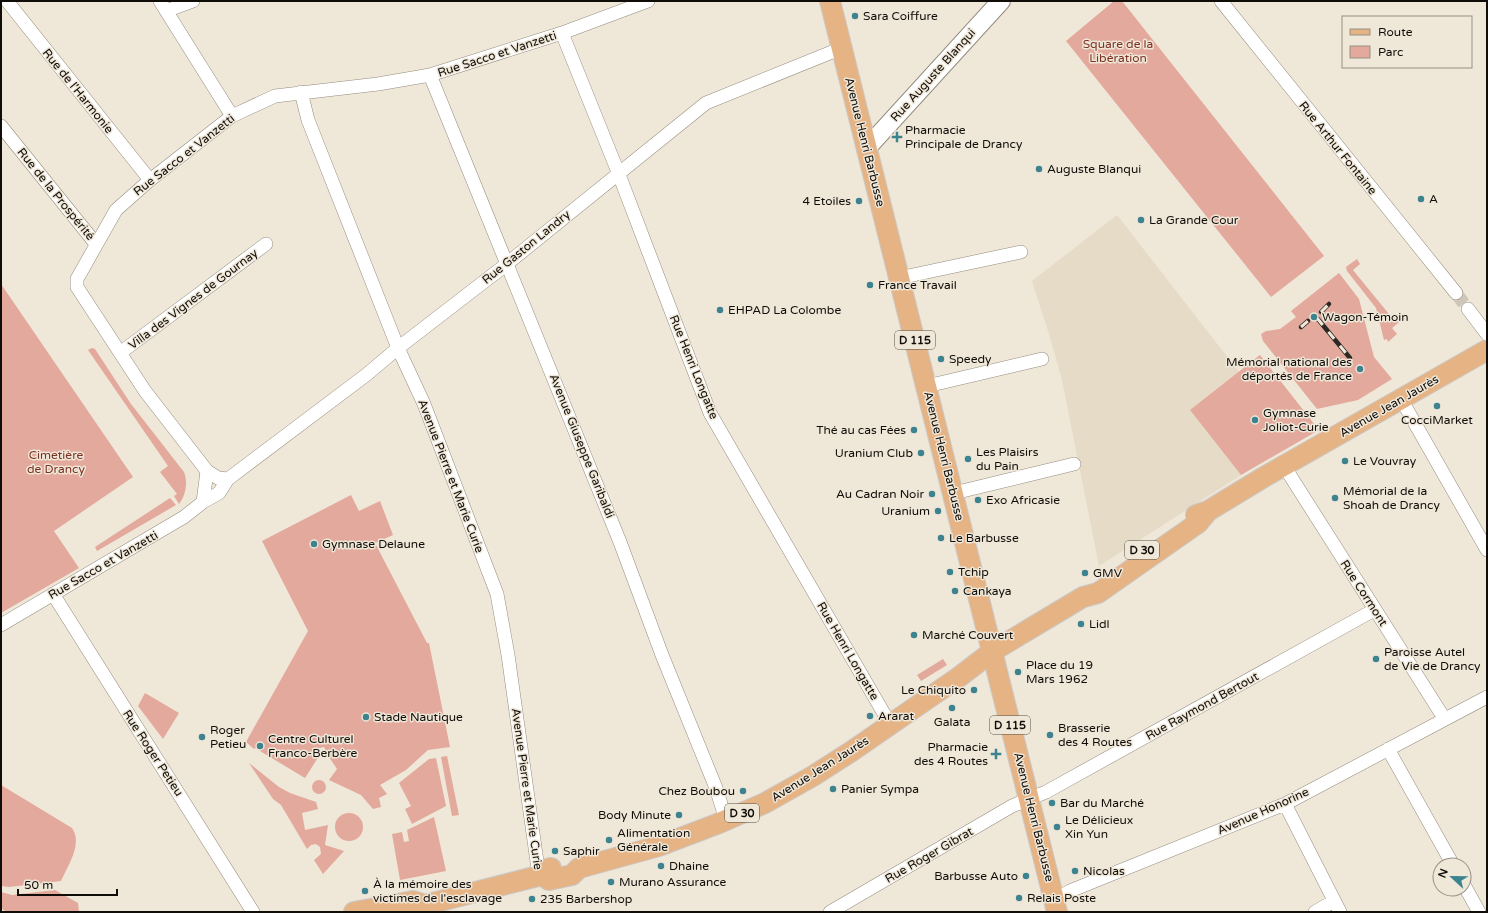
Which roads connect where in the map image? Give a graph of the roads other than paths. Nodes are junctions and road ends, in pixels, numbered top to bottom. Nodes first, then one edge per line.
1 (7, 1) edge
2 (193, 1) edge
3 (648, 1) edge
4 (830, 1) edge
5 (1001, 1) edge
6 (1221, 1) edge
7 (163, 6) edge
8 (562, 33) junction
9 (842, 48) junction
10 (430, 75) junction
11 (301, 92) junction
12 (232, 116) junction
13 (1, 126) edge
14 (866, 149) junction
15 (618, 172) junction
16 (150, 180) junction
17 (96, 244) junction
18 (266, 244) dead end
19 (1021, 252) dead end
20 (508, 263) junction
21 (899, 278) junction
22 (1456, 293) tunnel mouth
23 (1468, 309) tunnel mouth
24 (1487, 334) edge
25 (398, 348) junction
26 (1487, 350) edge
27 (120, 353) junction
28 (1042, 359) dead end
29 (927, 386) junction
30 (1401, 399) junction
31 (1074, 464) dead end
32 (1284, 466) junction
33 (207, 471) junction
34 (228, 479) junction
35 (954, 493) junction
36 (203, 502) junction
37 (1487, 550) edge
38 (53, 594) junction
39 (1374, 610) junction
40 (1, 625) edge
41 (993, 651) junction
42 (1487, 697) edge
43 (1444, 718) junction
44 (890, 724) junction
45 (1388, 749) junction
46 (1029, 800) junction
47 (1286, 804) junction
48 (726, 820) junction
49 (1449, 857) edge
50 (541, 876) junction
51 (1471, 897) edge
52 (1056, 906) edge
53 (1337, 906) edge
54 (422, 907) edge
55 (359, 911) edge
56 (253, 912) edge
57 (830, 912) edge
58 (1315, 912) edge
59 (1479, 912) edge

1 - 16 street, Rue de l'Harmonie
2 - 7 street
3 - 8 street, Rue Sacco et Vanzetti
4 - 9 main road, Avenue Henri Barbusse / D 115
5 - 14 street, Rue Auguste Blanqui
6 - 22 street, Rue Arthur Fontaine
7 - 12 street
8 - 10 street, Rue Sacco et Vanzetti
8 - 15 street, Rue Henri Longatte
9 - 14 main road, Avenue Henri Barbusse / D 115
9 - 15 street, Rue Gaston Landry
10 - 11 street, Rue Sacco et Vanzetti
10 - 20 street, Avenue Giuseppe Garibaldi
11 - 12 street, Rue Sacco et Vanzetti
11 - 25 street, Avenue Pierre et Marie Curie
12 - 16 street, Rue Sacco et Vanzetti
13 - 17 street, Rue de la Prospérité
14 - 21 main road, Avenue Henri Barbusse / D 115
15 - 20 street, Rue Gaston Landry
15 - 44 street, Rue Henri Longatte
16 - 17 street, Rue Sacco et Vanzetti
17 - 27 street, Rue Sacco et Vanzetti
18 - 27 street, Villa des Vignes de Gournay
19 - 21 street
20 - 25 street, Rue Gaston Landry
20 - 48 street, Avenue Giuseppe Garibaldi
21 - 29 main road, Avenue Henri Barbusse / D 115
23 - 24 street
25 - 34 street, Rue Gaston Landry
25 - 50 street, Avenue Pierre et Marie Curie
26 - 30 main road, Avenue Jean Jaurès
27 - 33 street, Rue Sacco et Vanzetti
28 - 29 street
29 - 35 main road, Avenue Henri Barbusse / D 115
30 - 32 main road, Avenue Jean Jaurès
30 - 37 street
31 - 35 street
32 - 39 street, Rue Cormont
32 - 41 main road, Avenue Jean Jaurès / D 30
33 - 34 street, Rue Sacco et Vanzetti
33 - 36 street
34 - 36 street, Rue Sacco et Vanzetti
35 - 41 main road, Avenue Henri Barbusse / D 115
36 - 38 street, Rue Sacco et Vanzetti
38 - 40 street, Rue Sacco et Vanzetti
38 - 56 street, Rue Roger Petieu
39 - 43 street, Rue Cormont
39 - 46 street, Rue Raymond Bertout
41 - 44 main road, Avenue Jean Jaurès / D 30
41 - 46 main road, Avenue Henri Barbusse / D 115
42 - 43 street, Avenue Honorine
43 - 45 street, Avenue Honorine
44 - 48 main road, Avenue Jean Jaurès / D 30
45 - 47 street, Avenue Honorine
45 - 49 street
46 - 52 main road, Avenue Henri Barbusse / D 115
46 - 57 street, Rue Roger Gibrat
47 - 52 street, Avenue Honorine
47 - 53 street
48 - 50 main road, Avenue Jean Jaurès / D 30
50 - 54 main road, Avenue Jean Jaurès / D 30
51 - 59 street
53 - 58 street
54 - 55 main road, Avenue Jean Jaurès / D 30

